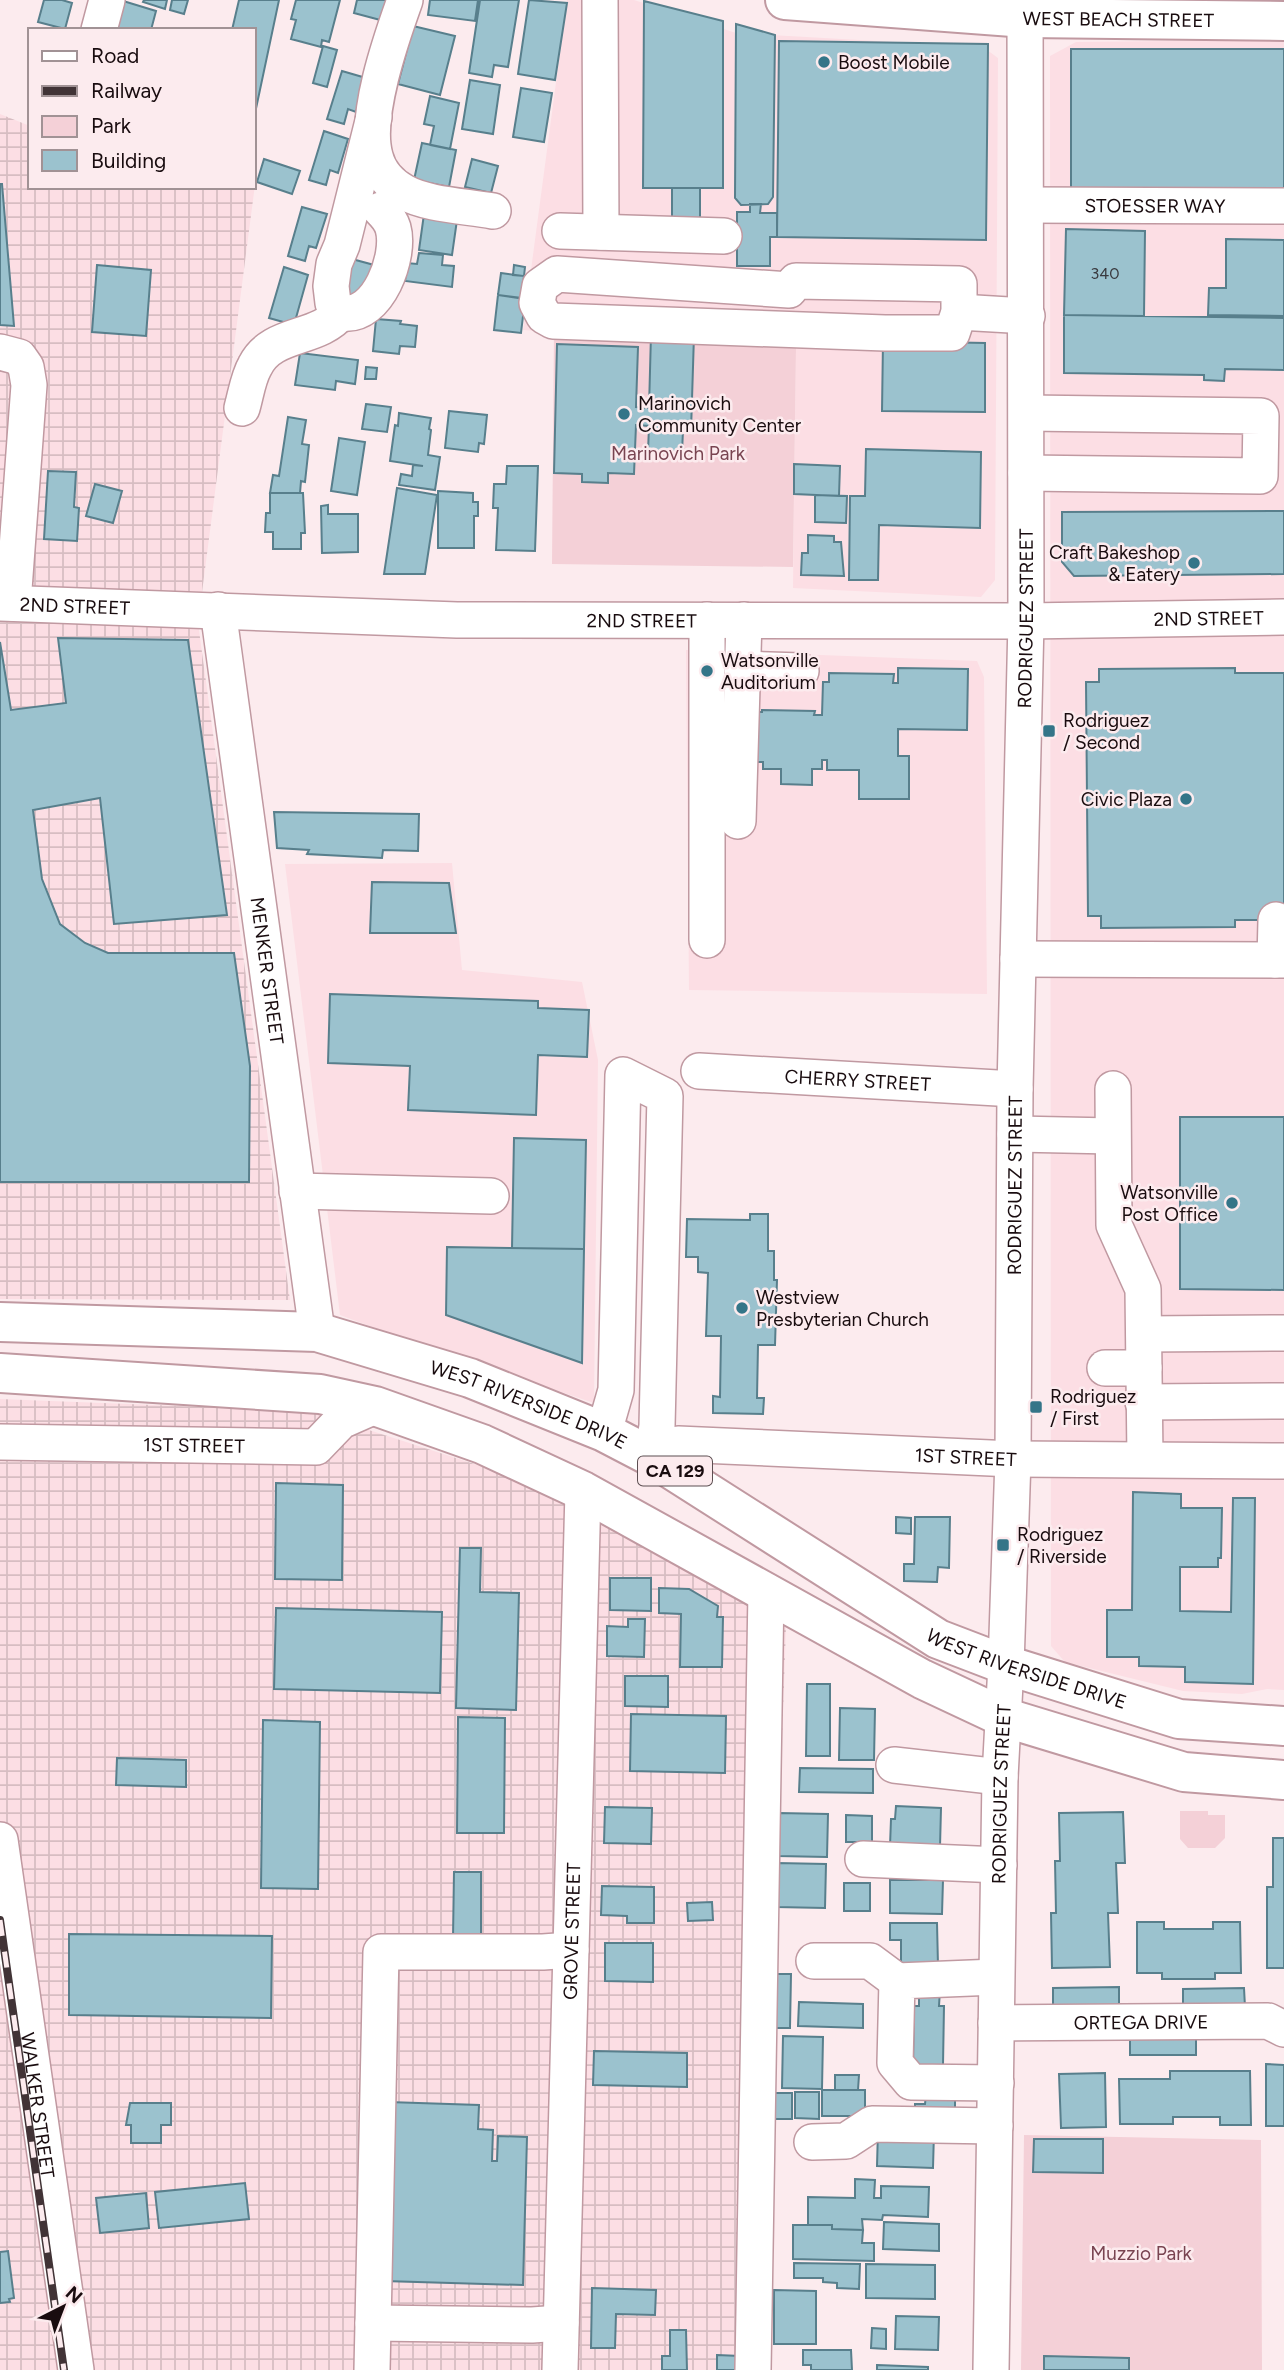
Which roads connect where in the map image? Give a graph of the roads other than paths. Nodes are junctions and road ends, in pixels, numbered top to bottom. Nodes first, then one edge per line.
1 (107, 0) edge
2 (405, 0) edge
3 (600, 0) edge
4 (785, 0) edge
5 (914, 5) edge
6 (1026, 9) edge
7 (1284, 21) edge
8 (100, 28) edge
9 (374, 117) junction
10 (415, 197) junction
11 (1027, 205) junction
12 (1284, 206) edge
13 (381, 210) junction
14 (493, 211) dead end
15 (560, 231) dead end
16 (601, 232) junction
17 (723, 236) dead end
18 (342, 245) junction
19 (341, 312) junction
20 (959, 312) junction
21 (1027, 316) junction
22 (0, 352) edge
23 (242, 408) dead end
24 (1027, 413) junction
25 (1026, 473) junction
26 (6, 603) edge
27 (218, 610) junction
28 (1284, 617) edge
29 (706, 620) junction
30 (744, 620) junction
31 (1026, 621) junction
32 (742, 669) junction
33 (801, 671) dead end
34 (738, 821) dead end
35 (1276, 920) dead end
36 (707, 940) dead end
37 (1018, 959) junction
38 (1280, 960) edge
39 (699, 1071) dead end
40 (1015, 1089) junction
41 (1113, 1089) dead end
42 (1015, 1134) junction
43 (1112, 1136) junction
44 (297, 1191) junction
45 (491, 1196) dead end
46 (0, 1322) edge
47 (317, 1332) junction
48 (1284, 1333) edge
49 (1144, 1351) junction
50 (1105, 1368) dead end
51 (0, 1373) edge
52 (1284, 1401) edge
53 (1143, 1402) junction
54 (375, 1406) junction
55 (604, 1432) junction
56 (0, 1442) edge
57 (652, 1457) junction
58 (1013, 1459) junction
59 (1145, 1459) junction
60 (1284, 1461) edge
61 (583, 1490) junction
62 (766, 1591) junction
63 (1006, 1665) junction
64 (1003, 1717) junction
65 (1284, 1726) edge
66 (894, 1765) dead end
67 (1000, 1777) junction
68 (1284, 1780) edge
69 (0, 1840) edge
70 (863, 1859) dead end
71 (999, 1865) junction
72 (571, 1950) junction
73 (814, 1961) dead end
74 (996, 1977) junction
75 (897, 1981) junction
76 (0, 1994) edge
77 (996, 2023) junction
78 (1284, 2029) edge
79 (996, 2084) junction
80 (995, 2126) junction
81 (812, 2142) dead end
82 (561, 2322) junction
83 (373, 2323) junction
84 (54, 2370) edge
85 (75, 2370) edge
86 (372, 2370) edge
87 (560, 2370) edge
88 (753, 2370) edge
89 (991, 2370) edge

1 - 8 street
2 - 9 street
3 - 16 street
4 - 5 main road, WEST BEACH STREET
5 - 6 main road, WEST BEACH STREET
6 - 7 main road, WEST BEACH STREET
6 - 11 street, RODRIGUEZ STREET
9 - 10 street
9 - 18 street
10 - 13 street
10 - 14 street
11 - 12 street, STOESSER WAY
11 - 21 street, RODRIGUEZ STREET
13 - 18 street
13 - 19 street
15 - 16 street
16 - 17 street
18 - 19 street
19 - 23 street
20 - 20 street
20 - 21 street
21 - 24 street, RODRIGUEZ STREET
22 - 26 street
24 - 25 street, RODRIGUEZ STREET
24 - 25 street
25 - 31 street, RODRIGUEZ STREET
26 - 27 street, 2ND STREET
27 - 29 street, 2ND STREET
27 - 44 street, MENKER STREET
28 - 31 street, 2ND STREET
29 - 30 street, 2ND STREET
29 - 36 street
30 - 31 street, 2ND STREET
30 - 32 street
31 - 37 street, RODRIGUEZ STREET
32 - 33 street
32 - 34 street
35 - 38 street
37 - 38 street
37 - 40 street, RODRIGUEZ STREET
39 - 40 street, CHERRY STREET
40 - 42 street, RODRIGUEZ STREET
41 - 43 street
42 - 43 street
42 - 58 street, RODRIGUEZ STREET
43 - 49 street
44 - 45 street
44 - 47 street, MENKER STREET
46 - 47 main road, WEST RIVERSIDE DRIVE / CA 129
47 - 55 main road, WEST RIVERSIDE DRIVE / CA 129
48 - 49 street
49 - 50 street
49 - 53 street
51 - 54 main road
52 - 53 street
53 - 59 street
54 - 56 street, 1ST STREET
54 - 61 main road
55 - 57 main road, WEST RIVERSIDE DRIVE / CA 129
55 - 57 street
57 - 58 street, 1ST STREET
57 - 63 main road, WEST RIVERSIDE DRIVE / CA 129
58 - 59 street, 1ST STREET
58 - 63 street, RODRIGUEZ STREET
59 - 60 street, 1ST STREET
61 - 62 main road
61 - 72 street, GROVE STREET
62 - 64 main road
62 - 88 street
63 - 64 street, RODRIGUEZ STREET
63 - 65 main road, WEST RIVERSIDE DRIVE / CA 129
64 - 67 street, RODRIGUEZ STREET
64 - 68 main road
66 - 67 street
67 - 71 street, RODRIGUEZ STREET
69 - 85 street, WALKER STREET
70 - 71 street
71 - 74 street, RODRIGUEZ STREET
72 - 82 street, GROVE STREET
72 - 83 street
73 - 75 street
74 - 75 street
74 - 77 street, RODRIGUEZ STREET
75 - 79 street
76 - 84 street, WALKER STREET
77 - 78 street, ORTEGA DRIVE
77 - 79 street, RODRIGUEZ STREET
79 - 80 street, RODRIGUEZ STREET
80 - 81 street
80 - 89 street, RODRIGUEZ STREET
82 - 83 street
82 - 87 street, GROVE STREET
83 - 86 street

